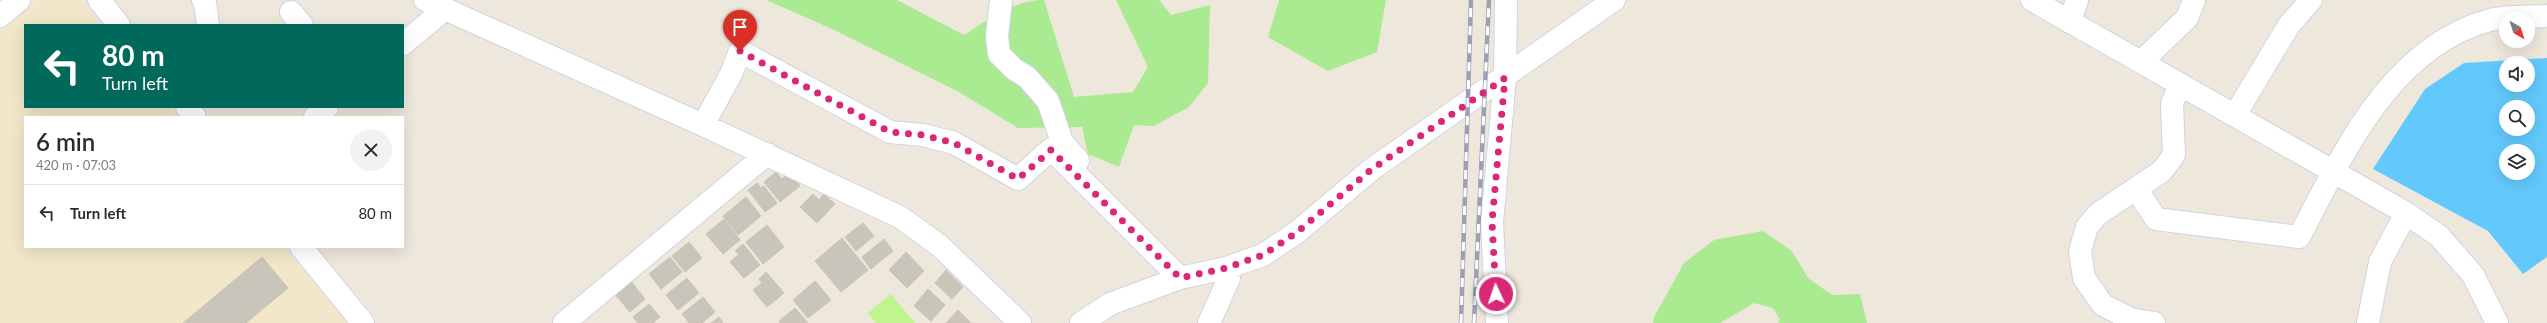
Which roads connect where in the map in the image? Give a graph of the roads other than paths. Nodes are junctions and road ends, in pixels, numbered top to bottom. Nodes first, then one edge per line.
1 (19, 0) edge
2 (99, 0) edge
3 (203, 0) edge
4 (426, 0) edge
5 (1002, 0) edge
6 (1506, 0) edge
7 (1614, 0) edge
8 (2032, 0) edge
9 (2077, 0) edge
10 (2194, 0) edge
11 (2311, 0) edge
12 (445, 9) junction
13 (0, 16) edge
14 (2547, 16) edge
15 (2070, 22) junction
16 (118, 24) edge
17 (208, 24) edge
18 (404, 43) edge
19 (2142, 62) junction
20 (1505, 78) junction
21 (2180, 84) junction
22 (188, 108) edge
23 (326, 108) edge
24 (2235, 115) junction
25 (194, 116) edge
26 (316, 116) edge
27 (703, 125) junction
28 (767, 154) junction
29 (2334, 171) junction
30 (2137, 190) junction
31 (1100, 199) junction
32 (2406, 213) junction
33 (302, 248) edge
34 (1226, 268) junction
35 (1180, 278) junction
36 (363, 323) edge
37 (564, 323) edge
38 (1020, 323) edge
39 (1081, 323) edge
40 (1209, 323) edge
41 (1497, 323) edge
42 (2154, 323) edge
43 (2368, 323) edge
44 (2497, 323) edge

1 - 13 street
2 - 16 street
3 - 17 street
4 - 12 street
5 - 31 street
6 - 20 street
7 - 20 street
8 - 15 street
9 - 15 street
10 - 19 street
11 - 24 street
12 - 18 street
12 - 27 street
14 - 29 street
15 - 19 street
19 - 21 street
20 - 34 street
20 - 41 street
21 - 24 street
21 - 30 street
22 - 25 street
23 - 26 street
24 - 29 street
27 - 28 street
27 - 31 street
28 - 37 street
28 - 38 street
29 - 30 street
29 - 32 street
30 - 42 street
31 - 35 street
32 - 43 street
32 - 44 street
33 - 36 street
34 - 35 street
34 - 40 street
35 - 39 street

